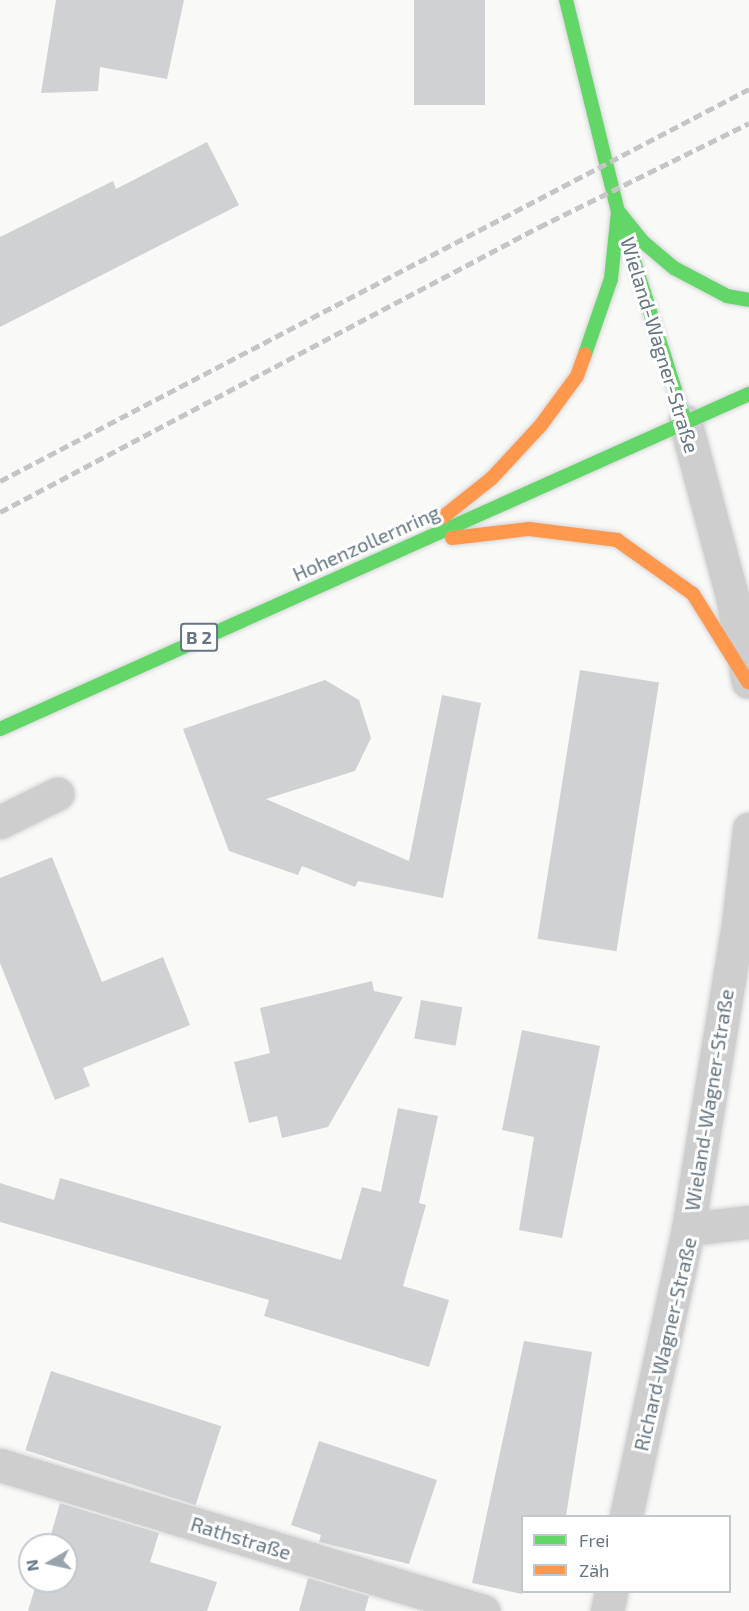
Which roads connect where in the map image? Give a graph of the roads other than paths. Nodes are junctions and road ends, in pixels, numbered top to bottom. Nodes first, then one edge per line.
1 (566, 0) edge
2 (618, 211) junction
3 (749, 300) edge
4 (749, 394) edge
5 (685, 422) junction
6 (401, 549) junction
7 (748, 682) edge
8 (749, 691) edge
9 (0, 729) edge
10 (57, 794) dead end
11 (0, 822) edge
12 (749, 829) edge
13 (749, 1222) edge
14 (688, 1229) junction
15 (1, 1471) edge
16 (626, 1515) edge
17 (611, 1593) edge
18 (483, 1611) edge
19 (607, 1611) edge

1 - 2 main road, Wieland-Wagner-Straße
2 - 3 main road
2 - 5 main road, Wieland-Wagner-Straße
2 - 6 main road
4 - 5 main road, Hohenzollernring / B 2
5 - 6 main road, Hohenzollernring / B 2
5 - 7 street, Wieland-Wagner-Straße
6 - 7 main road
6 - 9 main road, Hohenzollernring / B 2
7 - 8 street, Wieland-Wagner-Straße
10 - 11 street
12 - 14 street, Wieland-Wagner-Straße
13 - 14 street, Richard-Wagner-Straße
14 - 16 street, Richard-Wagner-Straße
15 - 18 street, Rathstraße
17 - 19 street

